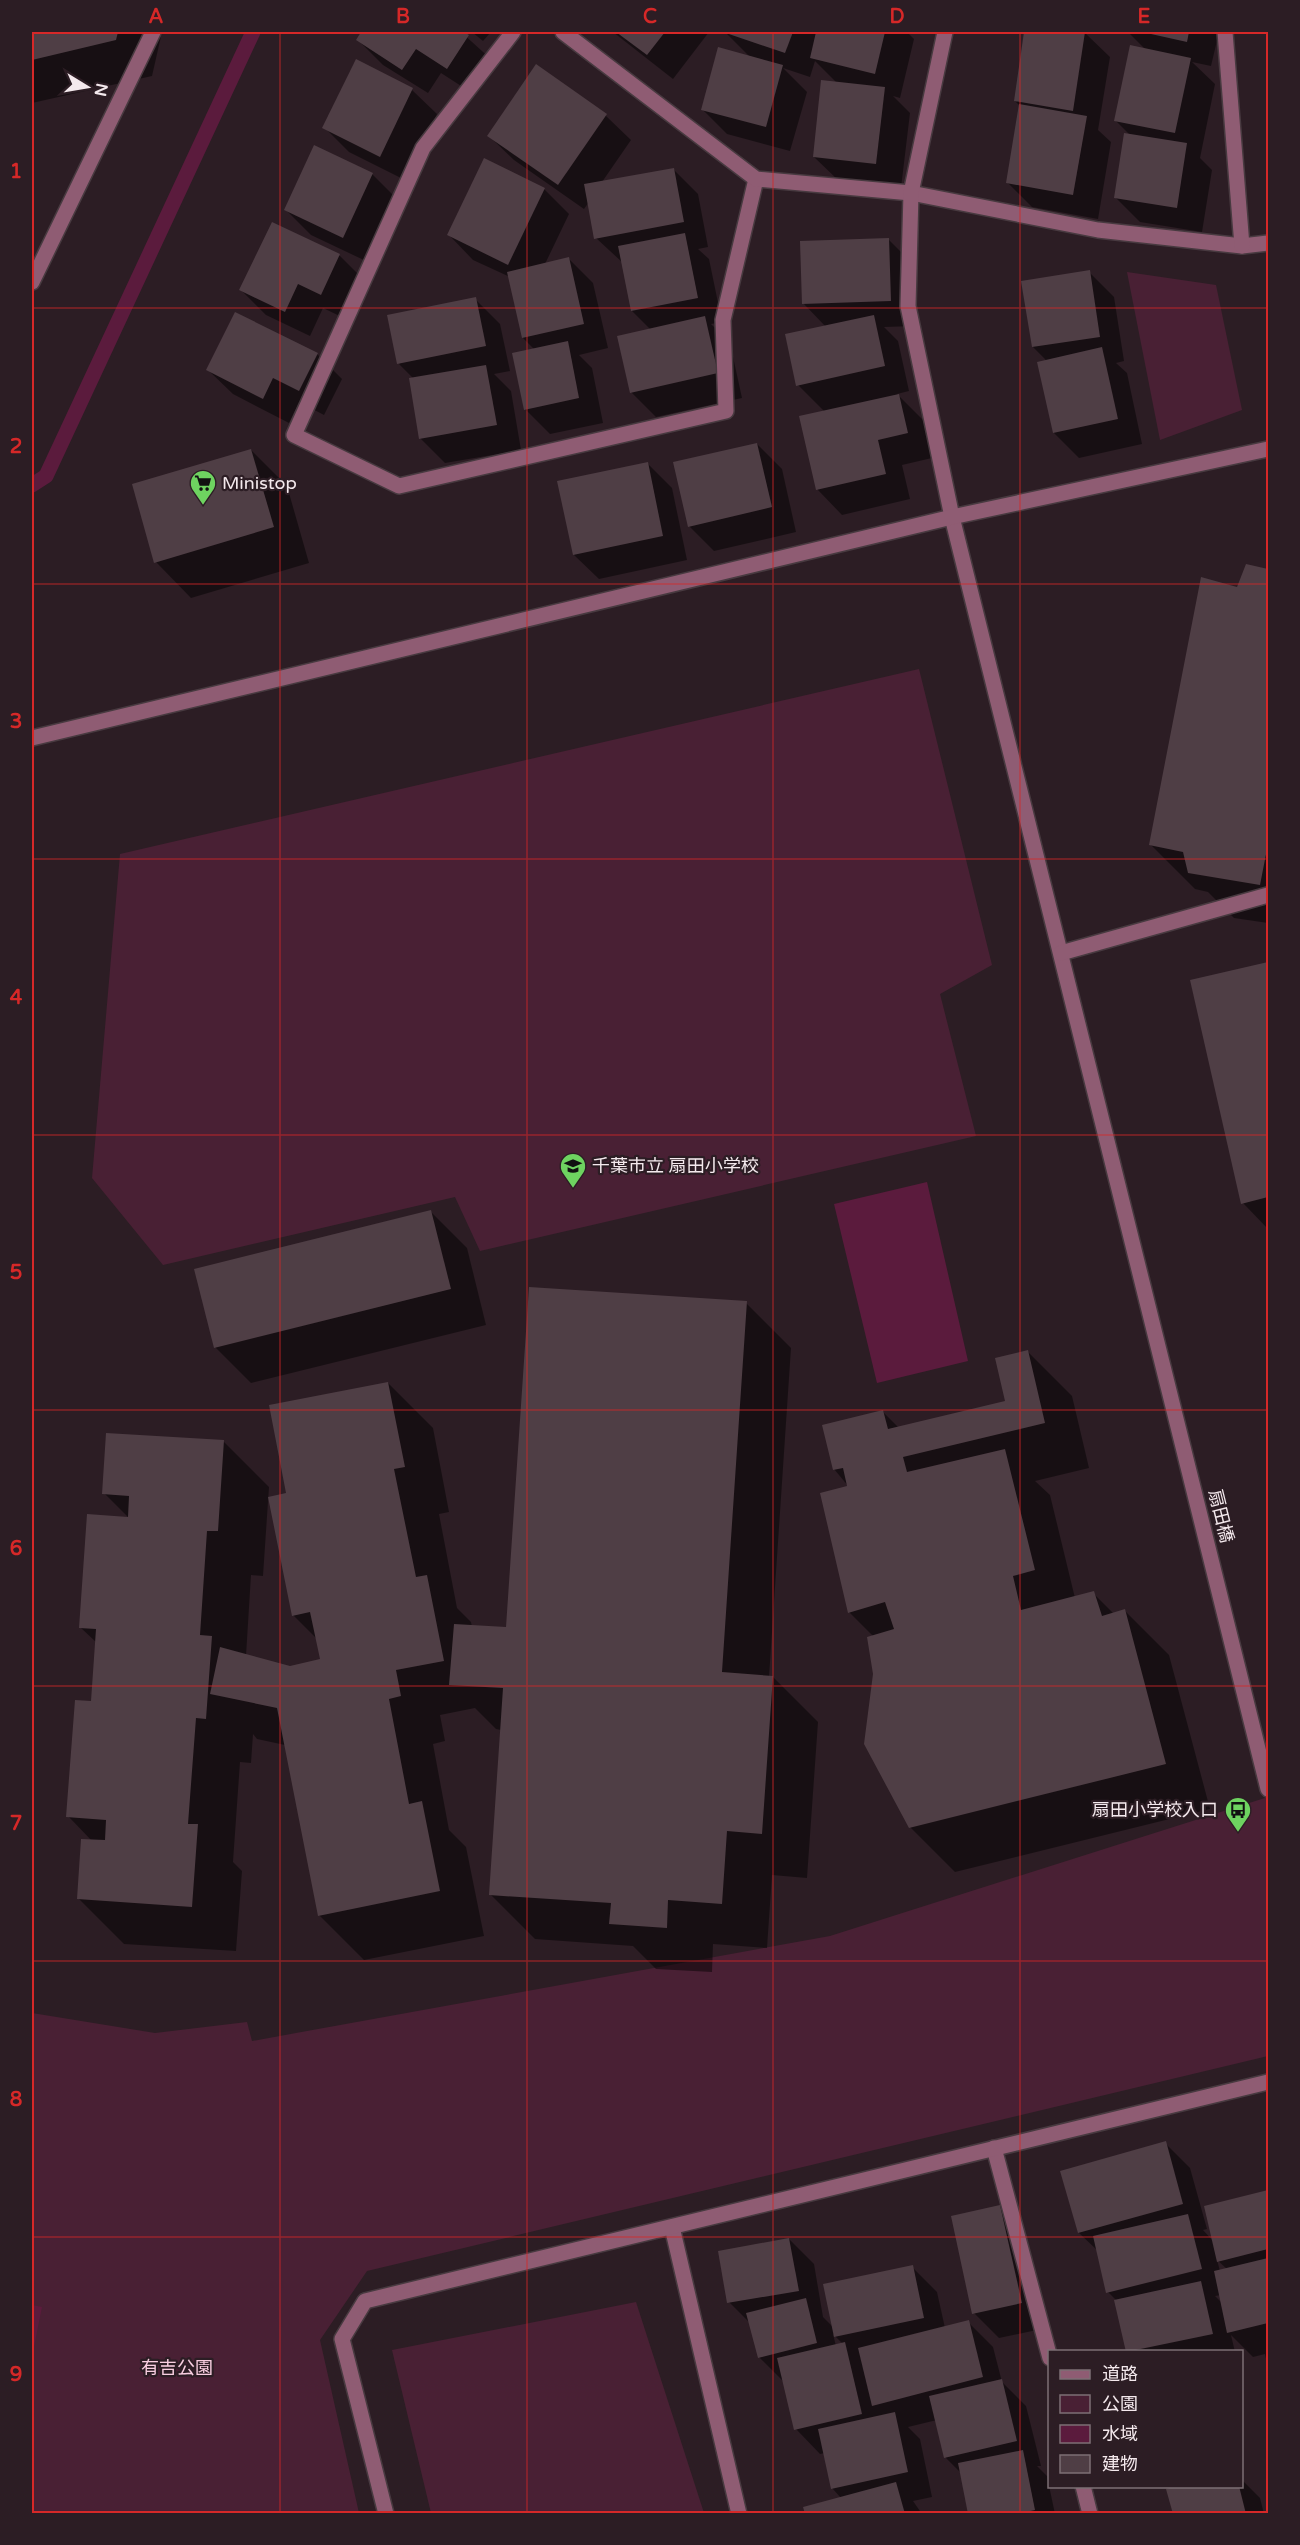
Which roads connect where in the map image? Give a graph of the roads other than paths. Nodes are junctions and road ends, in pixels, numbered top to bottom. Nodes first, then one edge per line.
1 (153, 32) edge
2 (513, 32) edge
3 (562, 32) edge
4 (945, 32) edge
5 (1225, 32) edge
6 (756, 179) junction
7 (911, 193) junction
8 (1269, 243) edge
9 (1242, 246) junction
10 (32, 282) edge
11 (1269, 449) edge
12 (952, 517) junction
13 (32, 738) edge
14 (1269, 895) edge
15 (1061, 953) junction
16 (1269, 1789) edge
17 (1269, 2082) edge
18 (994, 2148) junction
19 (672, 2227) junction
20 (1048, 2350) edge
21 (1083, 2488) edge
22 (386, 2514) edge
23 (739, 2514) edge
24 (1090, 2514) edge

1 - 10 street
2 - 6 street
3 - 6 street
4 - 7 street, 扇田橋
5 - 9 street
6 - 7 street
7 - 9 street
7 - 12 street, 扇田橋
8 - 9 street
11 - 12 street
12 - 13 street
12 - 15 street, 扇田橋
14 - 15 street
15 - 16 street, 扇田橋
17 - 18 street
18 - 19 street
18 - 20 street
19 - 22 street
19 - 23 street
21 - 24 street

